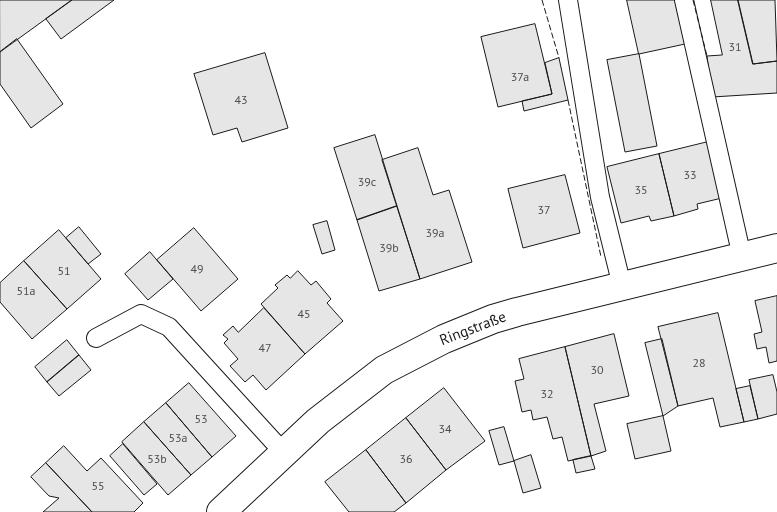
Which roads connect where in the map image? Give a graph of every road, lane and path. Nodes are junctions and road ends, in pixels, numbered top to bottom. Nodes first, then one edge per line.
1 (568, 0) edge
2 (684, 0) edge
3 (777, 248) edge
4 (742, 257) junction
5 (622, 286) junction
6 (96, 338) dead end
7 (284, 453) junction
8 (221, 512) edge

1 - 5 lane
2 - 4 lane
3 - 4 street, Ringstraße
4 - 5 street, Ringstraße
5 - 7 street, Ringstraße
6 - 7 lane
7 - 8 street, Ringstraße

